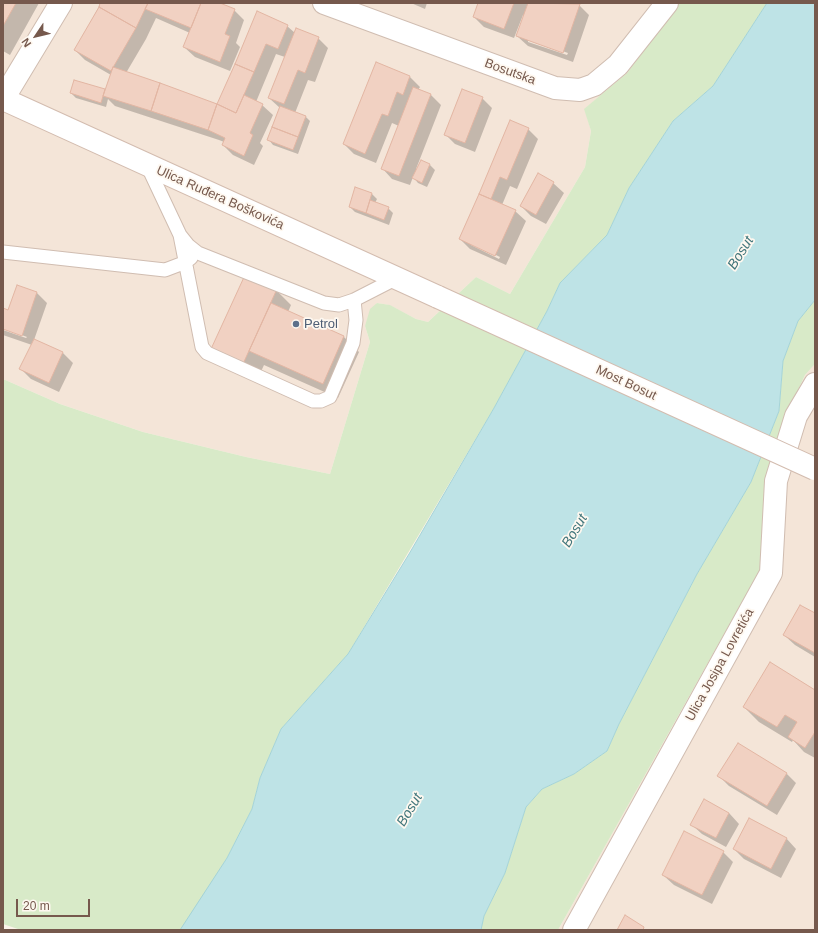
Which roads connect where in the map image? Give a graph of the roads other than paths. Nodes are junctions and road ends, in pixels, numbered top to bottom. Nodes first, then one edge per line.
1 (61, 3) edge
2 (324, 3) edge
3 (667, 3) edge
4 (3, 99) edge
5 (147, 165) junction
6 (180, 235) junction
7 (3, 252) edge
8 (198, 253) junction
9 (186, 262) junction
10 (397, 278) junction
11 (438, 297) joint
12 (354, 300) junction
13 (815, 384) edge
14 (815, 469) edge
15 (574, 930) edge

1 - 4 street
2 - 3 street, Bosutska
4 - 5 street, Ulica Ruđera Boškovića
5 - 6 lane
5 - 10 street, Ulica Ruđera Boškovića
6 - 8 lane
6 - 9 lane
7 - 9 lane
8 - 9 lane
8 - 12 lane
9 - 12 lane
10 - 11 street, Ulica Ruđera Boškovića
10 - 12 lane
11 - 14 street, Most Bosut, bridge
13 - 15 street, Ulica Josipa Lovretića

